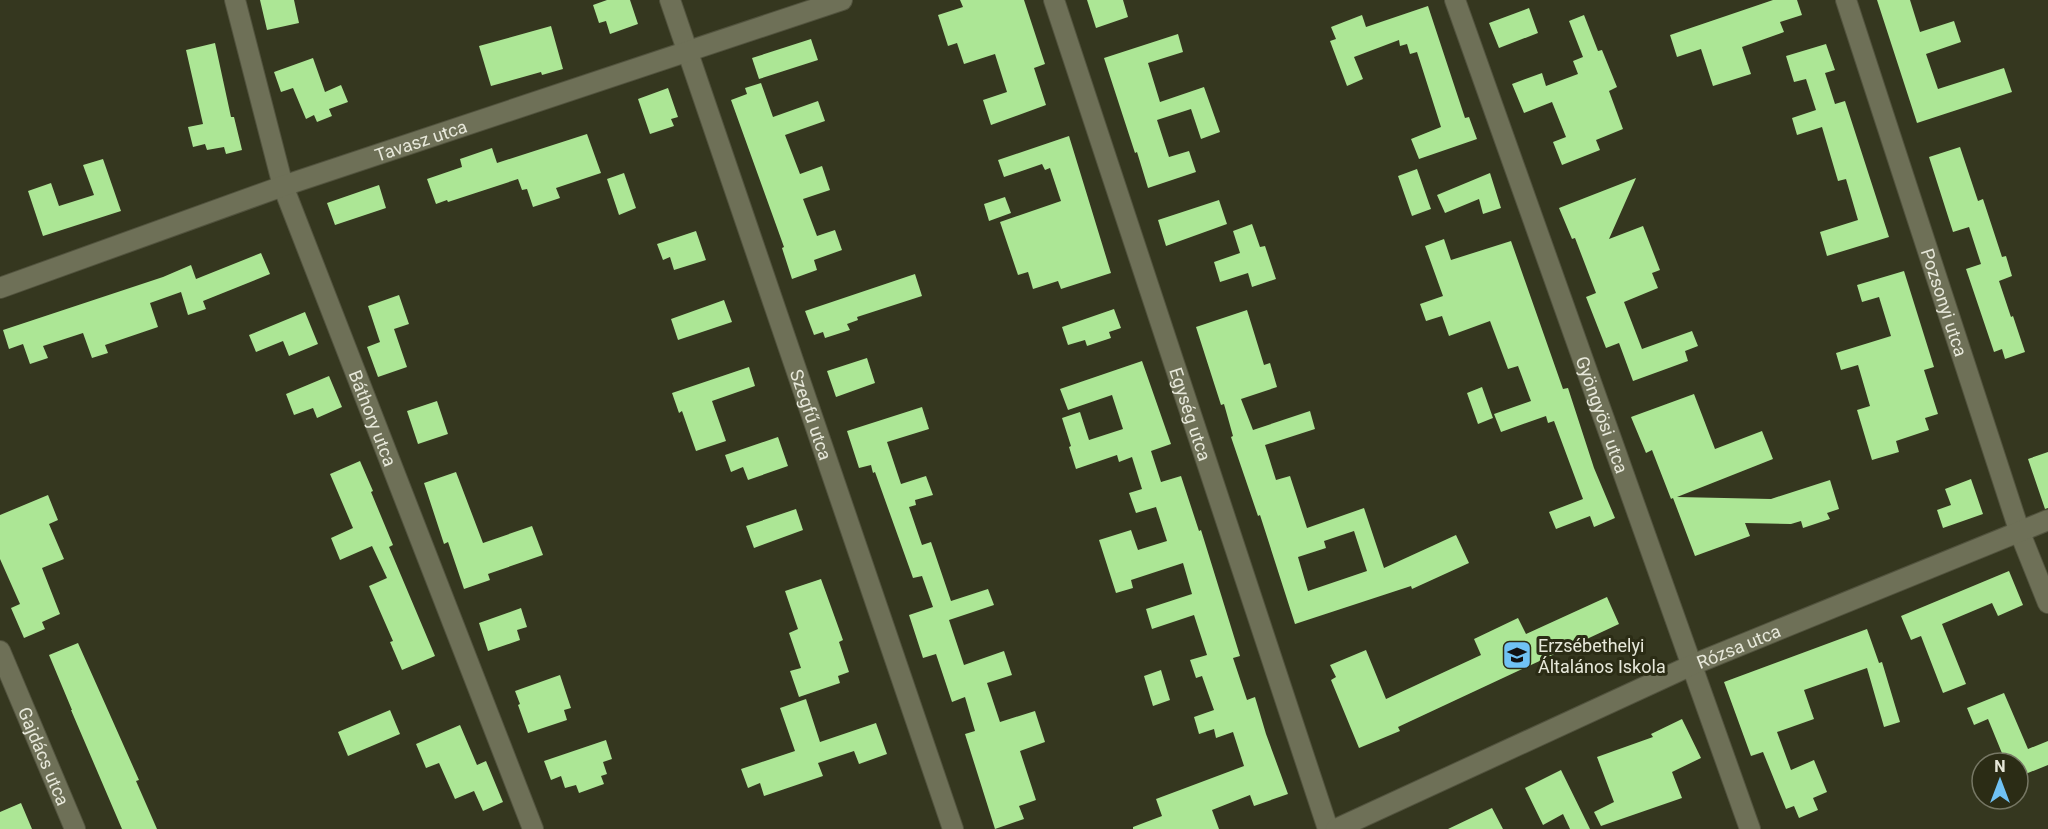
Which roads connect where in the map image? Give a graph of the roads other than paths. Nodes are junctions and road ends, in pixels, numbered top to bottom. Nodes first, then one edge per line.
1 (235, 0) edge
2 (670, 0) edge
3 (842, 0) edge
4 (1054, 0) edge
5 (1455, 0) edge
6 (1846, 0) edge
7 (687, 53) junction
8 (284, 186) junction
9 (0, 288) edge
10 (2048, 520) edge
11 (2020, 533) junction
12 (2048, 603) edge
13 (0, 651) edge
14 (1692, 665) junction
15 (75, 829) edge
16 (533, 829) edge
17 (953, 829) edge
18 (1328, 829) edge
19 (1335, 829) edge
20 (1750, 829) edge

1 - 8 street, Báthory utca
2 - 7 street, Szegfű utca
3 - 7 street, Tavasz utca
4 - 18 street, Egység utca
5 - 14 street, Gyöngyösi utca
6 - 11 street, Pozsonyi utca
7 - 8 street, Tavasz utca
7 - 17 street, Szegfű utca
8 - 9 street, Tavasz utca
8 - 16 street, Báthory utca
10 - 11 street, Rózsa utca
11 - 12 street, Pozsonyi utca
11 - 14 street, Rózsa utca
13 - 15 street, Gajdács utca
14 - 19 street, Rózsa utca
14 - 20 street, Gyöngyösi utca

